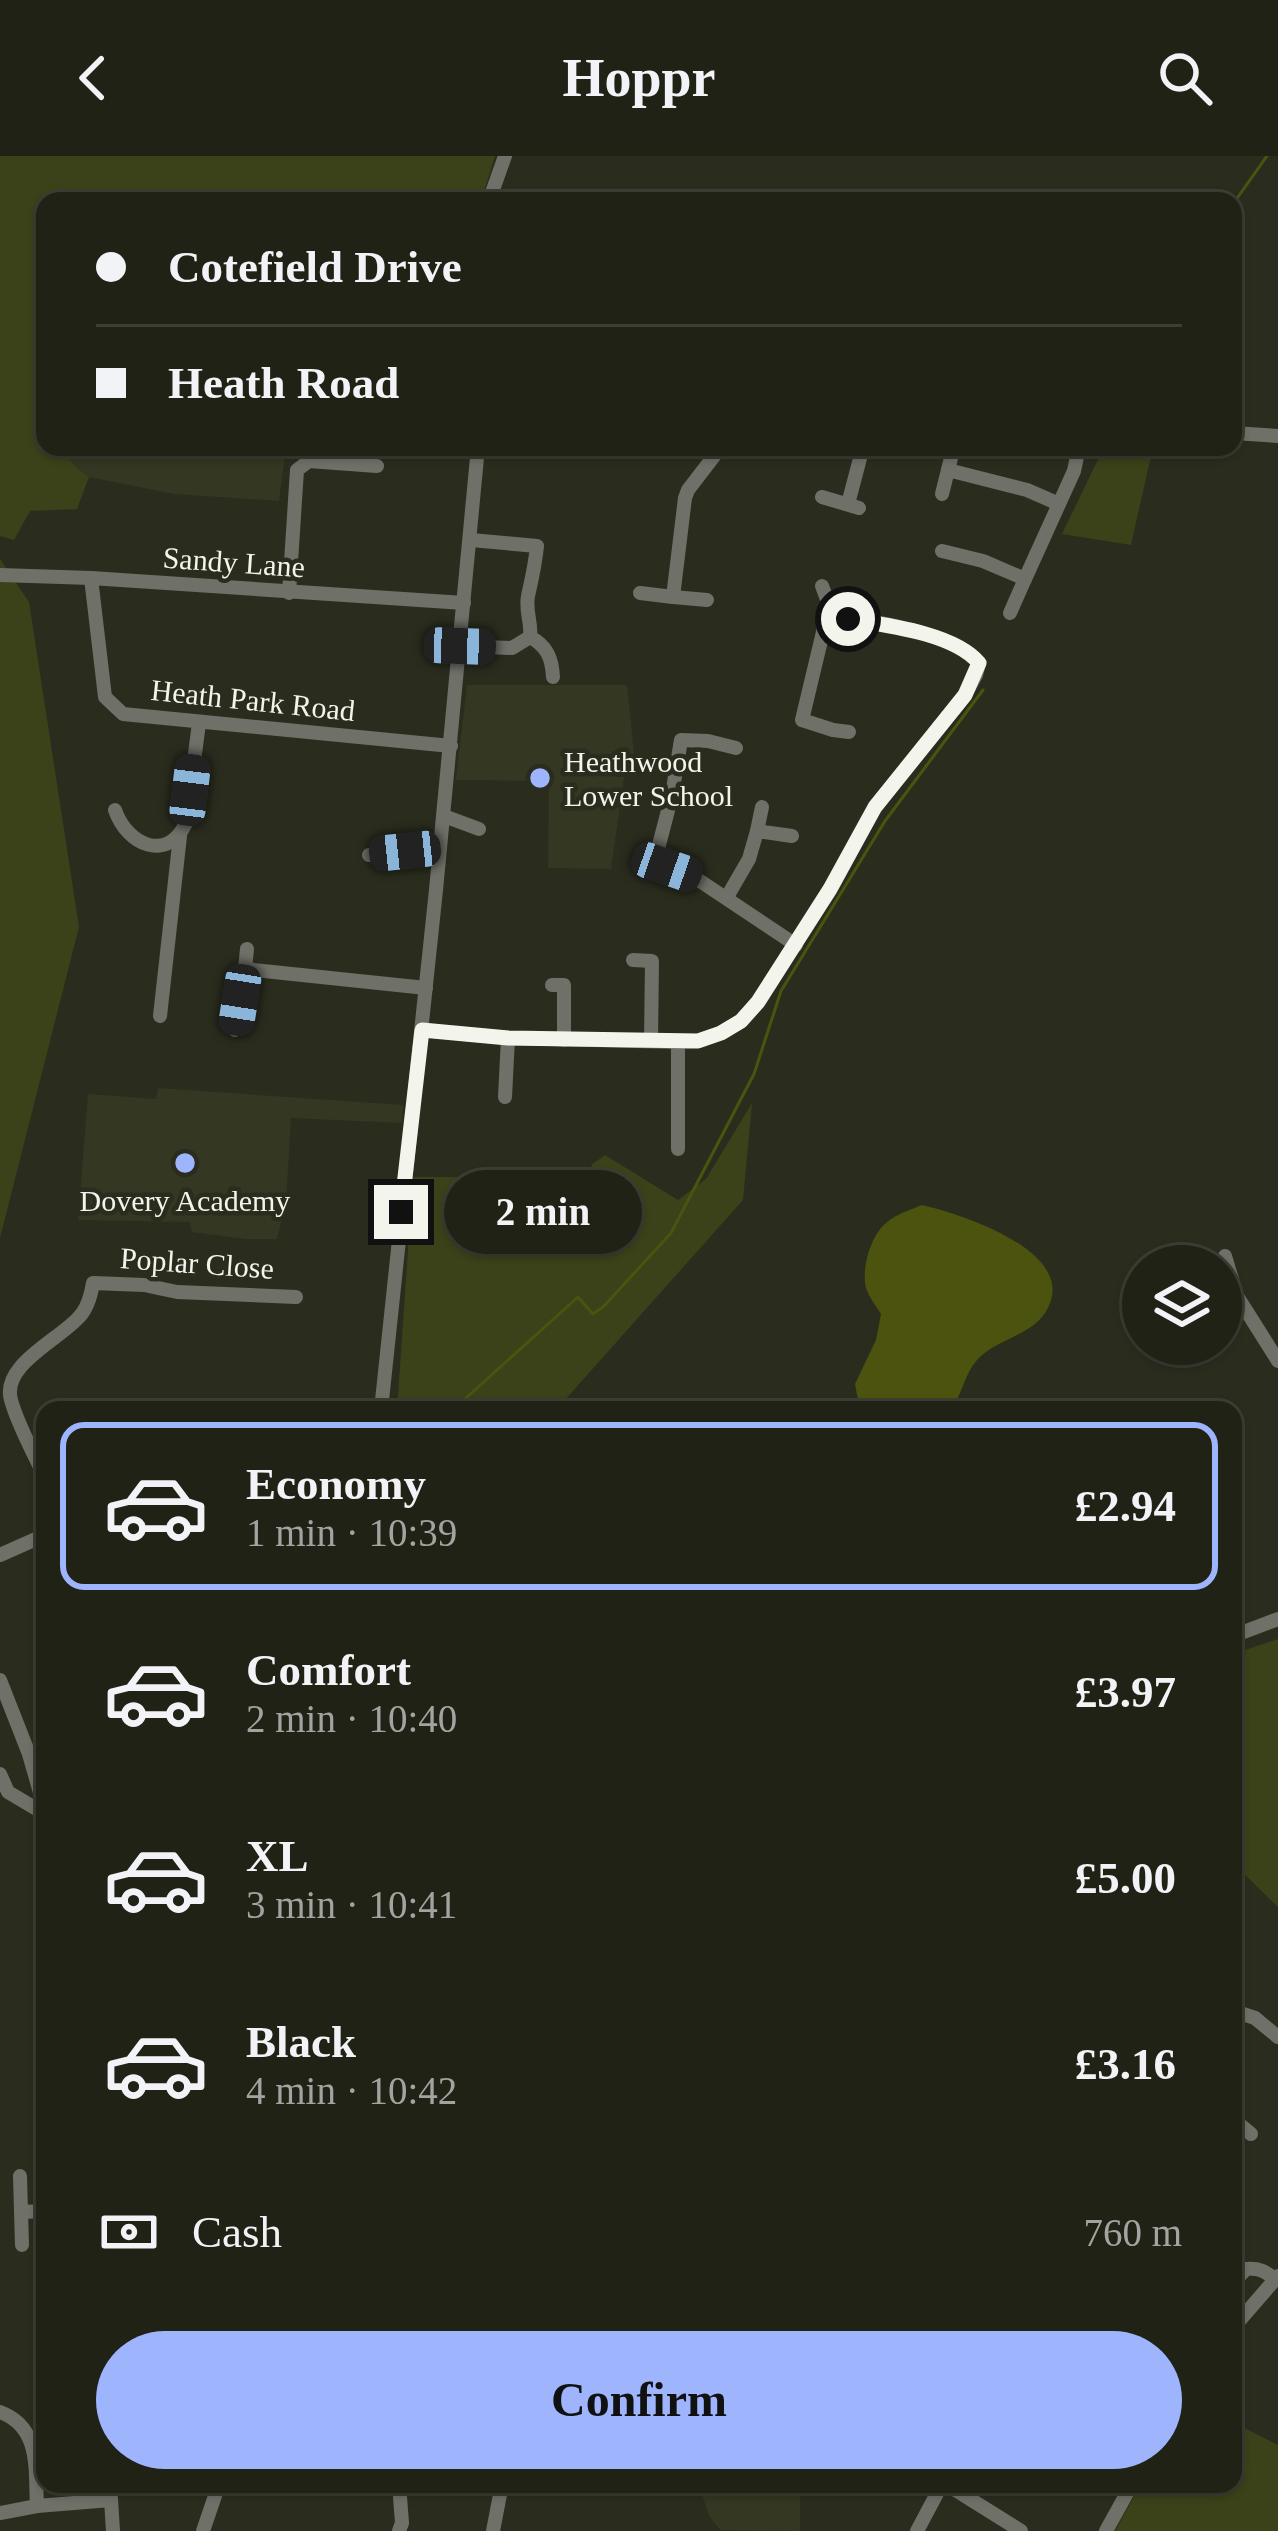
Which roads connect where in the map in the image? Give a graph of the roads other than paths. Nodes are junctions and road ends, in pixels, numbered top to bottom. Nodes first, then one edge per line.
1 (505, 156) edge
2 (492, 192) edge
3 (1242, 434) edge
4 (1278, 436) edge
5 (477, 456) edge
6 (714, 456) edge
7 (861, 456) edge
8 (1077, 456) edge
9 (376, 466) dead end
10 (942, 494) dead end
11 (822, 497) dead end
12 (1059, 504) junction
13 (538, 529) dead end
14 (471, 540) junction
15 (537, 546) junction
16 (943, 551) dead end
17 (0, 575) edge
18 (91, 578) junction
19 (1025, 579) junction
20 (822, 586) dead end
21 (289, 593) junction
22 (640, 593) dead end
23 (674, 597) junction
24 (707, 600) dead end
25 (464, 603) junction
26 (1010, 613) dead end
27 (834, 618) junction
28 (530, 637) junction
29 (460, 646) junction
30 (553, 677) dead end
31 (199, 723) junction
32 (849, 732) dead end
33 (451, 746) junction
34 (736, 748) dead end
35 (762, 807) dead end
36 (115, 810) dead end
37 (444, 816) junction
38 (479, 830) dead end
39 (757, 831) junction
40 (180, 836) junction
41 (792, 836) dead end
42 (440, 848) junction
43 (369, 855) dead end
44 (727, 897) junction
45 (796, 944) junction
46 (247, 950) dead end
47 (633, 960) dead end
48 (652, 961) junction
49 (670, 961) dead end
50 (245, 969) junction
51 (564, 985) dead end
52 (426, 988) junction
53 (160, 1016) dead end
54 (235, 1030) dead end
55 (422, 1030) junction
56 (508, 1038) junction
57 (564, 1040) junction
58 (651, 1041) junction
59 (678, 1042) junction
60 (505, 1097) dead end
61 (678, 1149) dead end
62 (296, 1297) dead end
63 (1242, 1302) edge
64 (1278, 1361) edge
65 (382, 1401) edge
66 (36, 1457) edge
67 (36, 1538) edge
68 (0, 1555) edge
69 (1278, 1619) edge
70 (1242, 1633) edge
71 (0, 1680) edge
72 (36, 1750) edge
73 (29, 1754) junction
74 (0, 1774) edge
75 (36, 1779) edge
76 (36, 1807) edge
77 (1242, 2015) edge
78 (1278, 2037) edge
79 (1242, 2126) edge
80 (1251, 2134) dead end
81 (20, 2176) dead end
82 (36, 2211) edge
83 (21, 2212) junction
84 (22, 2245) dead end
85 (1242, 2273) edge
86 (1276, 2278) edge
87 (1242, 2318) edge
88 (0, 2412) edge
89 (36, 2476) edge
90 (37, 2493) edge
91 (105, 2493) edge
92 (110, 2493) edge
93 (216, 2493) edge
94 (400, 2493) edge
95 (500, 2493) edge
96 (939, 2493) edge
97 (959, 2493) edge
98 (1127, 2493) edge
99 (38, 2506) junction
100 (0, 2513) edge
101 (113, 2531) edge
102 (203, 2531) edge
103 (399, 2531) edge
104 (493, 2531) edge
105 (916, 2531) edge
106 (1021, 2531) edge
107 (1106, 2531) edge

1 - 2 street
3 - 4 street
5 - 14 street
6 - 23 street
7 - 11 street
8 - 12 street
9 - 21 street
10 - 12 street
12 - 19 street
13 - 15 street
14 - 15 street
14 - 25 street
15 - 28 street
16 - 19 street
17 - 18 street, Sandy Lane
18 - 21 street, Sandy Lane
18 - 31 street, Heath Park Road
19 - 26 street
20 - 27 street
21 - 25 street, Sandy Lane
22 - 23 street
23 - 24 street
25 - 29 street
27 - 32 street
27 - 45 street
28 - 29 street
28 - 30 street
29 - 33 street
31 - 33 street, Heath Park Road
31 - 40 street
33 - 37 street
34 - 44 street
35 - 39 street
36 - 40 street
37 - 38 street
37 - 42 street
39 - 41 street
39 - 44 street
40 - 53 street
42 - 43 street
42 - 52 street
44 - 45 street
45 - 59 street
46 - 50 street
47 - 48 street
48 - 49 street
48 - 58 street
50 - 52 street
50 - 54 street
51 - 57 street
52 - 55 street
55 - 56 street
55 - 65 street
56 - 57 street
56 - 60 street
57 - 58 street
58 - 59 street
59 - 61 street
62 - 66 street, Poplar Close
63 - 64 street
67 - 68 street
69 - 70 street
71 - 73 street
72 - 73 street
73 - 75 street
74 - 76 street
77 - 78 street
79 - 80 street
81 - 83 street
82 - 83 street
83 - 84 street
85 - 86 street
86 - 87 street
88 - 89 street
90 - 99 street
91 - 99 street
92 - 101 street
93 - 102 street
94 - 103 street
95 - 104 street
96 - 105 street
97 - 106 street
98 - 107 street
99 - 100 street

